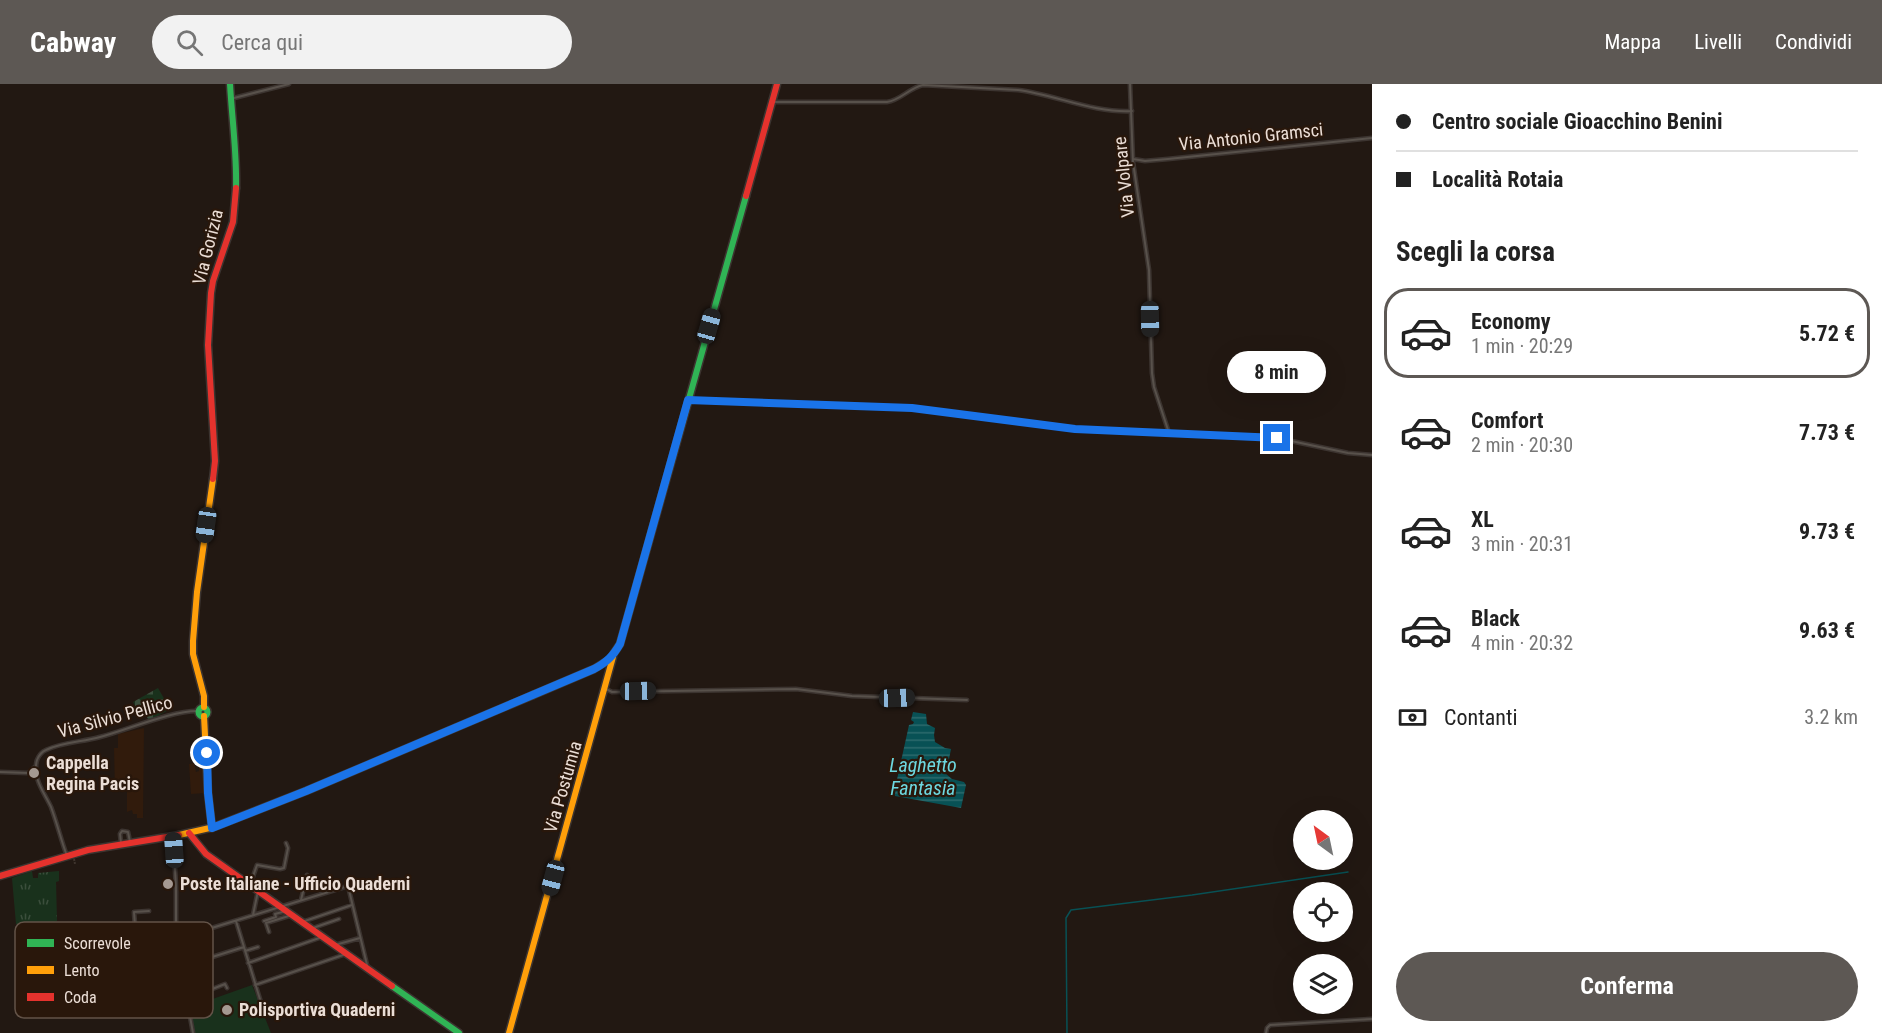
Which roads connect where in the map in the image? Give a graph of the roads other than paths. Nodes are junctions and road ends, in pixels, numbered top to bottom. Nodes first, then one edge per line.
1 (230, 84) edge
2 (289, 84) edge
3 (777, 84) edge
4 (1130, 84) edge
5 (230, 99) junction
6 (772, 102) junction
7 (1132, 111) junction
8 (1372, 138) edge
9 (1133, 159) junction
10 (688, 400) junction
11 (1169, 433) junction
12 (1372, 455) edge
13 (614, 654) junction
14 (606, 689) junction
15 (968, 700) dead end
16 (201, 709) junction
17 (36, 765) junction
18 (33, 770) junction
19 (0, 772) edge
20 (37, 772) junction
21 (28, 773) junction
22 (35, 777) junction
23 (212, 828) junction
24 (189, 833) junction
25 (173, 835) junction
26 (130, 842) junction
27 (121, 843) junction
28 (286, 843) dead end
29 (72, 856) junction
30 (306, 875) dead end
31 (0, 876) edge
32 (250, 885) junction
33 (258, 891) junction
34 (301, 900) junction
35 (352, 905) junction
36 (149, 911) dead end
37 (286, 911) junction
38 (253, 915) junction
39 (339, 919) dead end
40 (236, 921) junction
41 (264, 921) dead end
42 (135, 922) edge
43 (176, 922) edge
44 (302, 922) junction
45 (213, 928) edge
46 (311, 928) junction
47 (269, 932) dead end
48 (323, 937) junction
49 (360, 938) junction
50 (335, 945) junction
51 (258, 947) dead end
52 (244, 949) junction
53 (347, 954) junction
54 (213, 957) edge
55 (248, 963) junction
56 (368, 969) junction
57 (255, 985) junction
58 (227, 988) dead end
59 (213, 989) edge
60 (263, 1009) dead end
61 (190, 1018) edge
62 (1372, 1019) edge
63 (193, 1033) edge
64 (459, 1033) edge
65 (509, 1033) edge
66 (1266, 1033) edge

1 - 5 main road, Via Gorizia
2 - 5 street
3 - 6 main road, Via Postumia
4 - 7 street, Via Volpare
5 - 16 main road, Via Gorizia
6 - 7 street, Via Volpare
6 - 10 main road, Via Postumia
7 - 9 street, Via Volpare
8 - 9 street, Via Antonio Gramsci
9 - 11 street, Via Volpare
10 - 11 street
10 - 13 main road, Via Postumia
11 - 12 street
13 - 14 main road, Via Postumia
13 - 23 main road
14 - 15 street
14 - 65 main road, Via Postumia
16 - 17 street, Via Silvio Pellico
16 - 23 main road
17 - 18 street, Via Silvio Pellico
17 - 20 street
18 - 20 street
18 - 21 street
18 - 22 street
19 - 21 street
20 - 22 street
21 - 22 street
22 - 29 street
23 - 24 main road
24 - 25 main road
24 - 32 main road
25 - 26 main road
25 - 43 street
26 - 27 main road
26 - 27 street
27 - 29 main road
28 - 32 street
29 - 31 main road
30 - 34 street
32 - 33 main road
33 - 37 main road
33 - 38 street
34 - 35 street
34 - 37 street
35 - 44 street
35 - 49 street
36 - 42 street
37 - 38 street
37 - 41 street
37 - 44 main road
37 - 47 street
38 - 40 street
39 - 46 street
40 - 45 street
40 - 52 street
44 - 46 main road
46 - 48 main road
48 - 50 main road
48 - 55 street
49 - 50 street
49 - 56 street
50 - 53 main road
51 - 52 street
52 - 54 street
52 - 55 street
53 - 56 main road
53 - 57 street
55 - 57 street
56 - 64 main road
57 - 60 street
58 - 59 street
61 - 63 street
62 - 66 street

